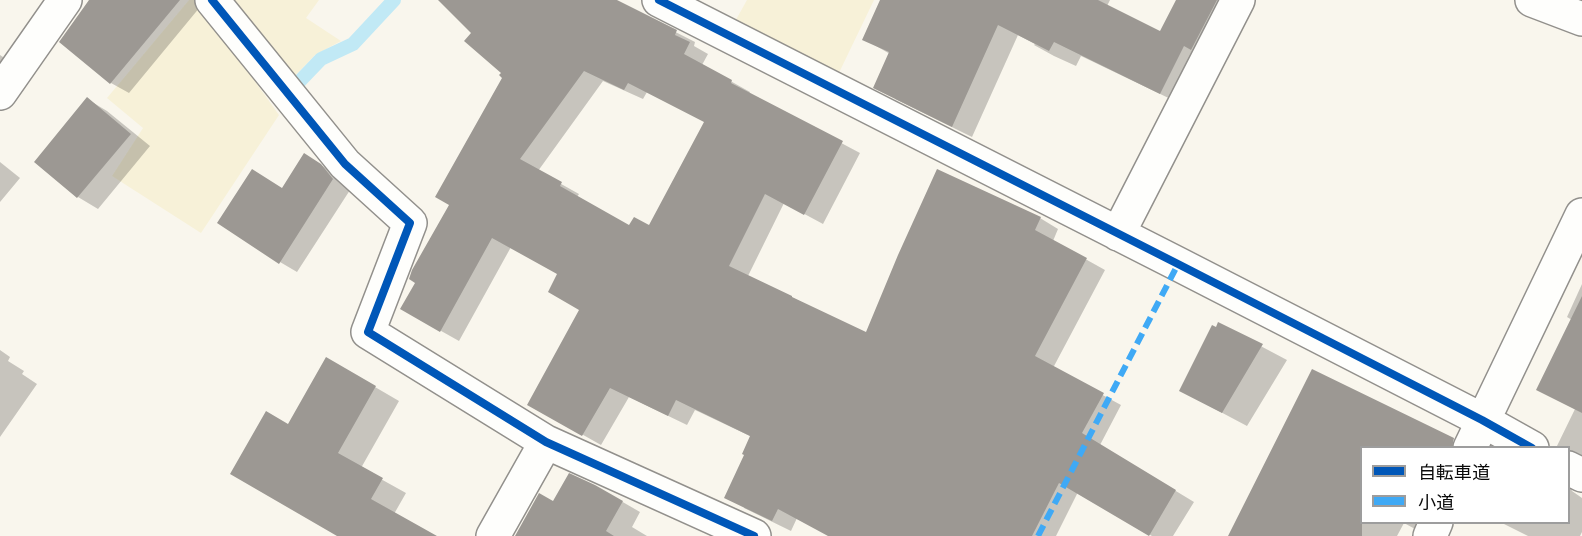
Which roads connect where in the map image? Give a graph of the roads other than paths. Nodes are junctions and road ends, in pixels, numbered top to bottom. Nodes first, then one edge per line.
1 (65, 0) edge
2 (212, 0) edge
3 (659, 0) edge
4 (1238, 0) edge
5 (1532, 0) edge
6 (1582, 19) edge
7 (0, 93) edge
8 (1582, 216) edge
9 (1118, 234) junction
10 (1476, 434) edge
11 (546, 442) junction
12 (1528, 446) edge
13 (493, 536) edge
14 (754, 536) edge

1 - 7 street
2 - 11 street
3 - 9 street
4 - 9 street
5 - 6 street
8 - 10 street
9 - 10 street
10 - 12 street
11 - 13 street
11 - 14 street

